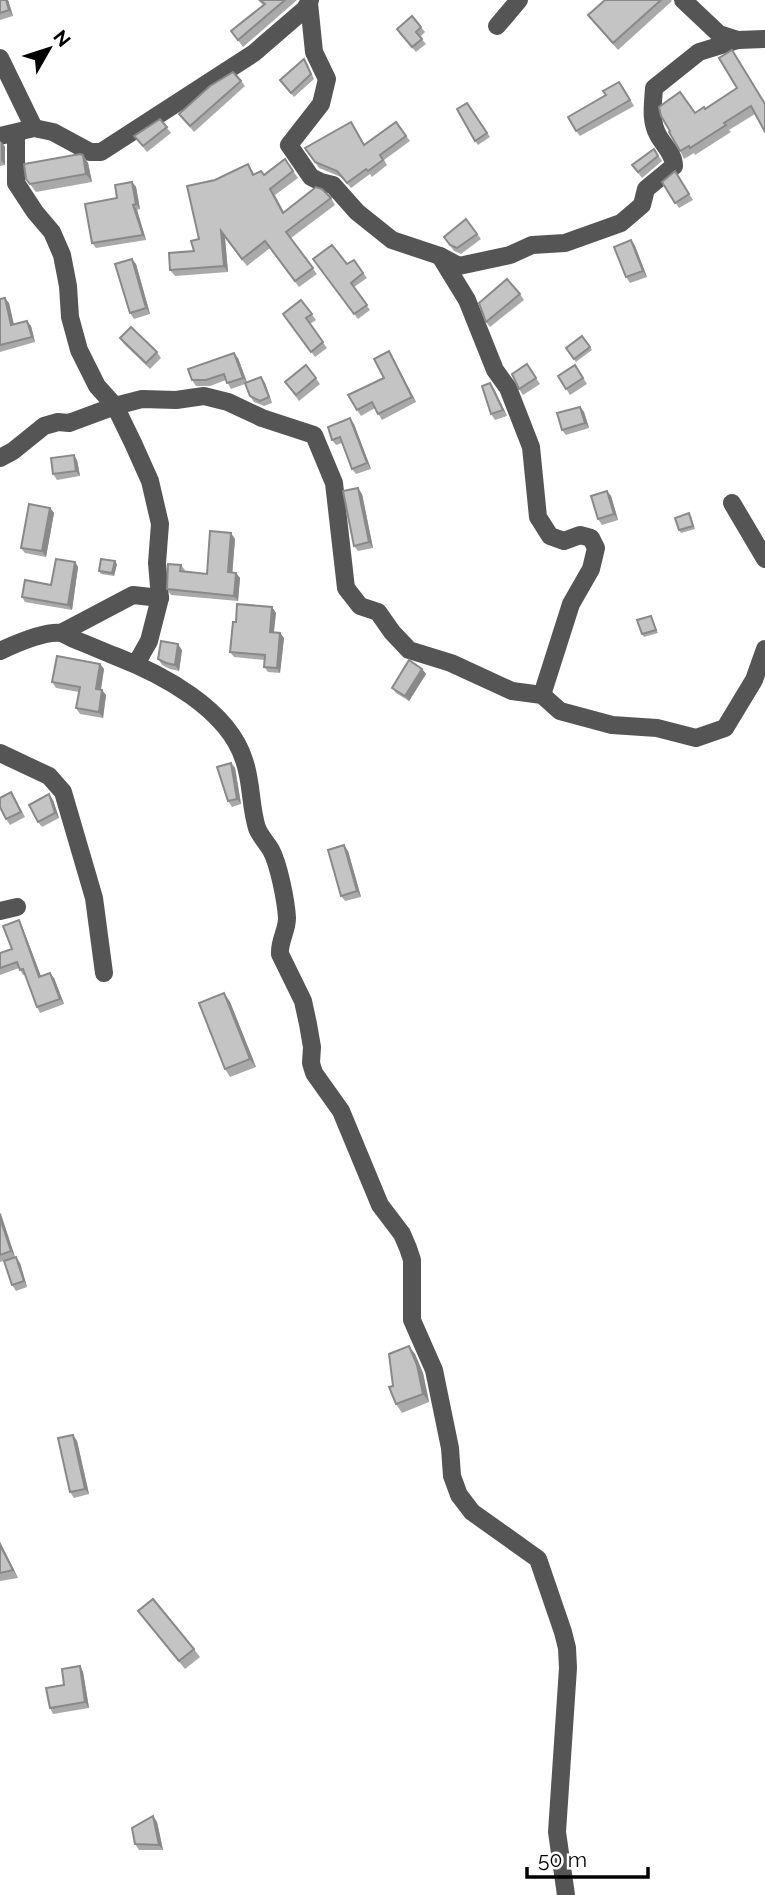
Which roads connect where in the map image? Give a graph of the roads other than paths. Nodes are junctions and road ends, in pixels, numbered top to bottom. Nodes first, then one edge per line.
1 (519, 0) edge
2 (683, 0) edge
3 (310, 1) edge
4 (498, 26) dead end
5 (765, 39) edge
6 (738, 40) junction
7 (0, 58) edge
8 (34, 128) junction
9 (8, 134) edge
10 (440, 256) junction
11 (114, 406) junction
12 (0, 458) edge
13 (732, 503) dead end
14 (765, 559) edge
15 (160, 598) junction
16 (61, 633) junction
17 (765, 649) edge
18 (0, 652) edge
19 (136, 664) junction
20 (542, 695) junction
21 (0, 753) edge
22 (104, 973) dead end
23 (566, 1895) edge

1 - 4 street
2 - 6 street
3 - 8 street
3 - 10 street
5 - 6 street
6 - 10 street
7 - 8 street
8 - 9 street
9 - 11 street
10 - 20 street
11 - 12 street
11 - 15 street
11 - 20 street
13 - 14 street
15 - 16 street
15 - 19 street
16 - 18 street
16 - 19 street
17 - 20 street
19 - 23 street
21 - 22 street

